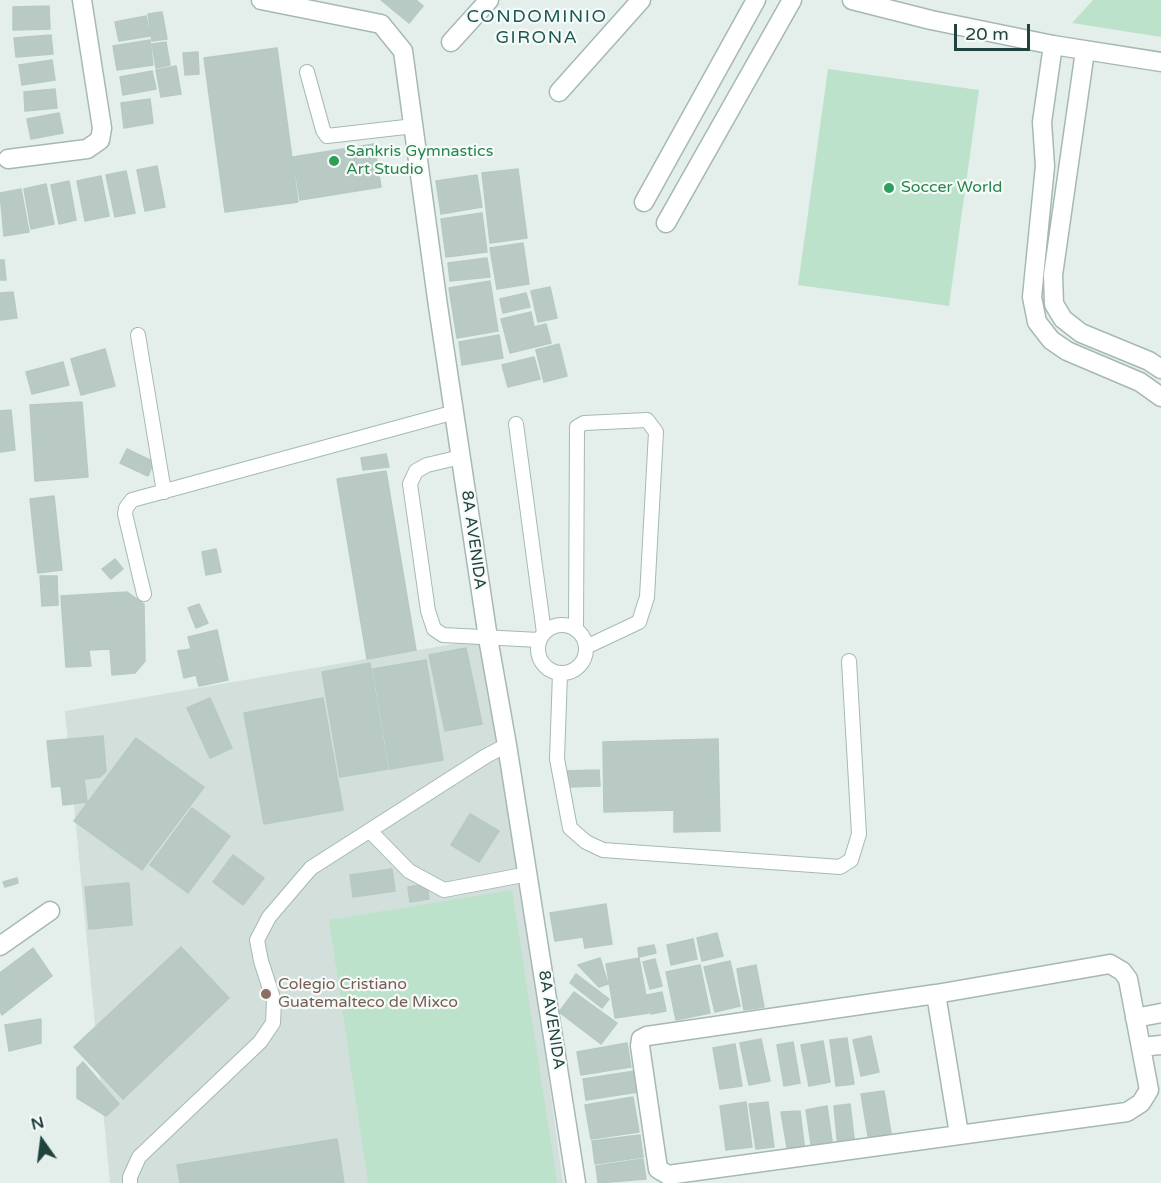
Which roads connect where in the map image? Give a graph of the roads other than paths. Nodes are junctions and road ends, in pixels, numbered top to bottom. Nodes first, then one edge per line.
1 (82, 0) edge
2 (261, 0) edge
3 (489, 0) edge
4 (641, 0) edge
5 (756, 0) edge
6 (792, 0) edge
7 (852, 0) edge
8 (451, 42) dead end
9 (1053, 45) junction
10 (1084, 51) junction
11 (1161, 62) edge
12 (307, 72) dead end
13 (559, 92) dead end
14 (1042, 123) junction
15 (414, 126) junction
16 (1072, 133) junction
17 (8, 159) dead end
18 (644, 202) dead end
19 (666, 223) dead end
20 (138, 335) dead end
21 (1161, 369) edge
22 (1161, 397) edge
23 (455, 412) junction
24 (516, 424) dead end
25 (461, 457) junction
26 (164, 492) junction
27 (144, 594) dead end
28 (576, 630) junction
29 (541, 636) junction
30 (488, 638) junction
31 (586, 647) junction
32 (849, 661) dead end
33 (560, 673) junction
34 (507, 746) junction
35 (370, 831) junction
36 (528, 874) junction
37 (50, 911) dead end
38 (0, 946) edge
39 (936, 994) junction
40 (1161, 1013) edge
41 (1135, 1018) junction
42 (1161, 1045) edge
43 (1141, 1047) junction
44 (959, 1134) junction
45 (130, 1183) edge
46 (576, 1183) edge

1 - 17 street
2 - 15 street, 8A AVENIDA
3 - 8 street
4 - 13 street
5 - 18 street
6 - 19 street
7 - 9 street
9 - 10 street
9 - 14 street
10 - 11 street
10 - 16 street
12 - 15 lane
14 - 16 street
14 - 22 street
15 - 23 street, 8A AVENIDA
16 - 21 street
20 - 26 lane
23 - 25 street, 8A AVENIDA
23 - 26 lane
24 - 29 lane
25 - 30 street, 8A AVENIDA
25 - 30 lane
26 - 27 lane
28 - 29 lane
28 - 31 lane
28 - 31 lane
29 - 30 lane
29 - 33 lane
30 - 34 street, 8A AVENIDA
31 - 33 lane
32 - 33 lane
34 - 35 lane
34 - 36 street, 8A AVENIDA
35 - 36 lane
35 - 45 lane
36 - 46 street, 8A AVENIDA
37 - 38 street
39 - 41 street
39 - 44 street
39 - 44 street
40 - 41 street
41 - 43 street
42 - 43 street
43 - 44 street

